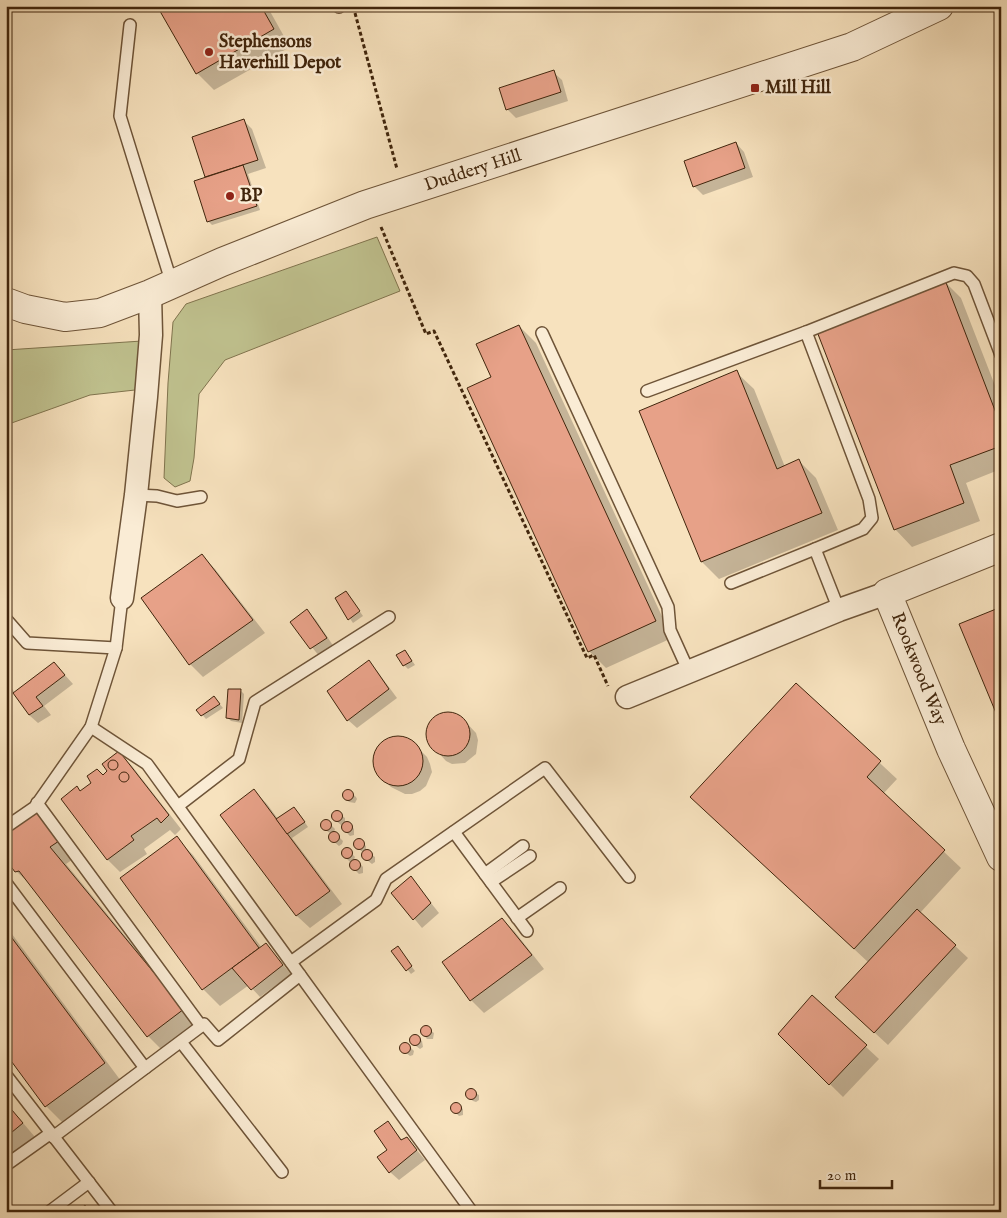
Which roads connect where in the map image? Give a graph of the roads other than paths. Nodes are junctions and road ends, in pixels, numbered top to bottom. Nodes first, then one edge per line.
1 (939, 6) edge
2 (130, 25) dead end
3 (161, 289) junction
4 (6, 302) edge
5 (806, 332) junction
6 (542, 333) dead end
7 (1001, 355) edge
8 (648, 391) dead end
9 (136, 494) junction
10 (201, 497) dead end
11 (1001, 546) edge
12 (815, 549) junction
13 (731, 583) dead end
14 (887, 593) junction
15 (122, 598) joint
16 (839, 610) junction
17 (389, 618) dead end
18 (6, 619) edge
19 (116, 648) junction
20 (689, 672) junction
21 (621, 692) road end
22 (91, 727) junction
23 (38, 803) junction
24 (178, 806) junction
25 (6, 827) edge
26 (454, 832) junction
27 (523, 846) dead end
28 (530, 856) dead end
29 (1001, 858) edge
30 (629, 877) dead end
31 (488, 878) junction
32 (6, 883) edge
33 (560, 888) dead end
34 (517, 918) junction
35 (527, 931) dead end
36 (291, 962) junction
37 (300, 975) junction
38 (201, 1026) junction
39 (181, 1042) junction
40 (145, 1068) junction
41 (6, 1076) edge
42 (52, 1135) junction
43 (6, 1165) edge
44 (282, 1172) dead end
45 (89, 1182) junction
46 (49, 1212) edge
47 (112, 1212) edge
48 (472, 1212) edge

1 - 3 street, Duddery Hill
2 - 3 lane
3 - 4 street, Duddery Hill
3 - 9 street
5 - 7 lane
5 - 8 lane
5 - 12 lane
6 - 20 lane
9 - 10 lane
9 - 15 street
11 - 14 street, Rookwood Way
12 - 13 lane
12 - 16 lane
14 - 16 street
14 - 29 street, Rookwood Way
15 - 19 lane
16 - 20 street
17 - 24 lane
18 - 19 lane
19 - 22 lane
20 - 21 street
22 - 23 lane
22 - 24 lane
23 - 25 lane
23 - 38 lane
24 - 36 lane
26 - 30 lane
26 - 31 lane
26 - 36 lane
27 - 31 lane
28 - 31 lane
31 - 34 lane
32 - 40 lane
33 - 34 lane
34 - 35 lane
36 - 37 lane
37 - 38 lane
37 - 48 lane
38 - 39 lane
39 - 40 lane
39 - 44 lane
40 - 42 lane
41 - 42 lane
42 - 43 lane
42 - 45 lane
45 - 46 lane
45 - 47 lane

